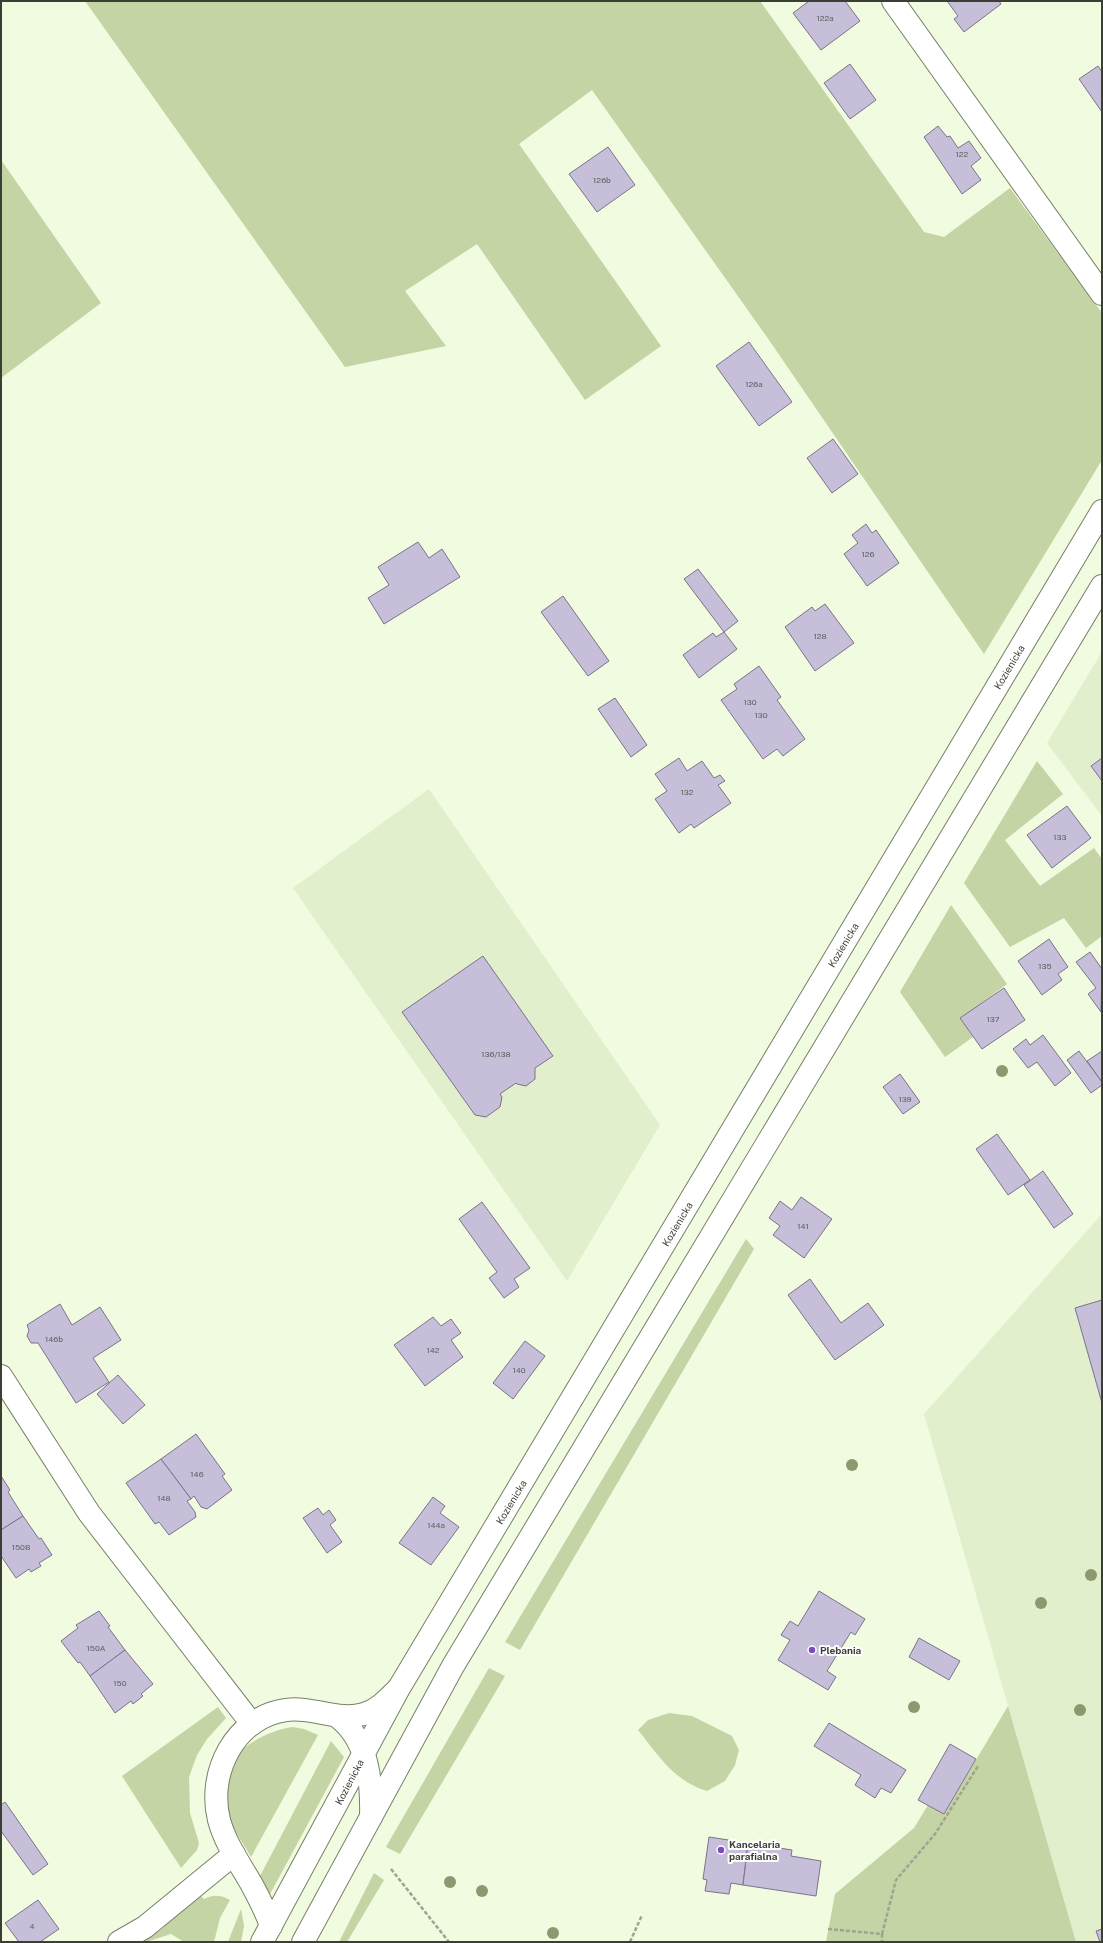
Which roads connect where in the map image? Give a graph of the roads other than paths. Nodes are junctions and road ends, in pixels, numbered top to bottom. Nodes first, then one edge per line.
1 (893, 1) edge
2 (1102, 294) edge
3 (1102, 511) edge
4 (1102, 586) edge
5 (1, 1376) edge
6 (399, 1688) junction
7 (338, 1716) junction
8 (252, 1724) junction
9 (364, 1754) junction
10 (371, 1817) junction
11 (234, 1854) junction
12 (267, 1934) edge
13 (119, 1942) edge
14 (303, 1942) edge

1 - 2 main road
3 - 6 main road, Kozienicka
4 - 10 main road
5 - 8 main road
6 - 7 main road
6 - 9 main road, Kozienicka
7 - 8 main road
7 - 9 main road
8 - 11 main road
9 - 10 main road
9 - 12 main road, Kozienicka
10 - 14 main road
11 - 12 main road
11 - 13 main road

